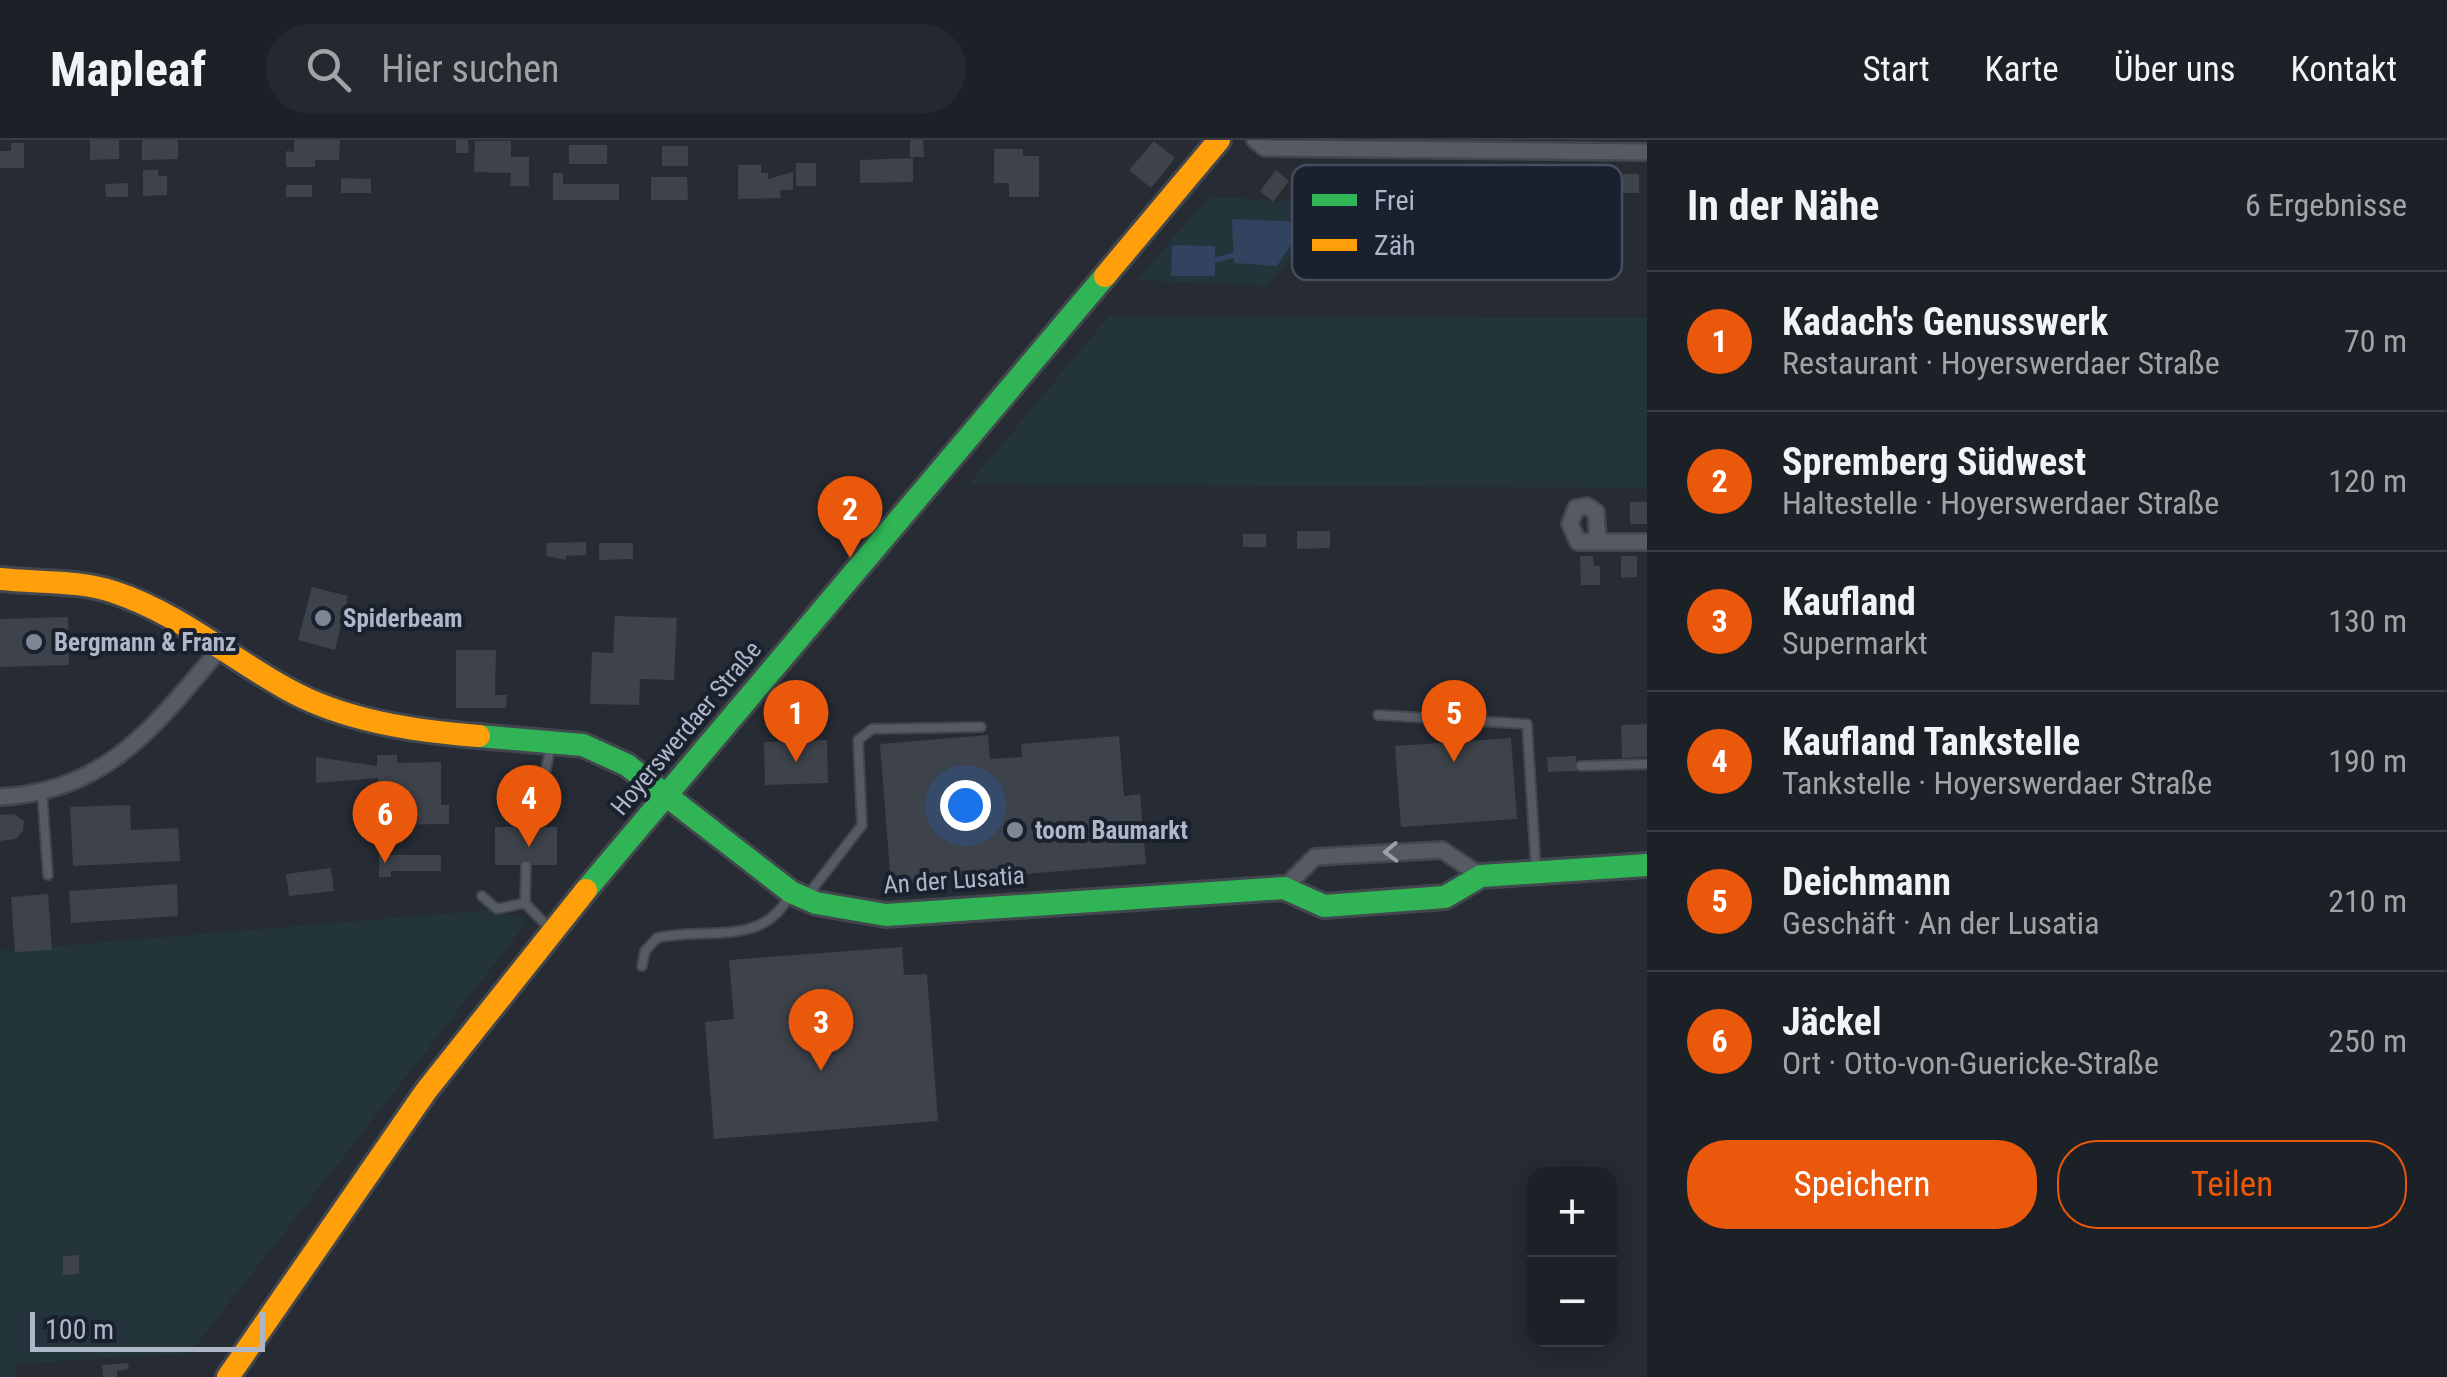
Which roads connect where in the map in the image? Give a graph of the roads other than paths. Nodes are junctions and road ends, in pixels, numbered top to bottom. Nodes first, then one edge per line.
1 (1218, 140) edge
2 (1255, 140) edge
3 (1647, 152) edge
4 (1598, 542) dead end
5 (1647, 542) edge
6 (0, 579) edge
7 (220, 649) junction
8 (1378, 714) dead end
9 (981, 726) dead end
10 (552, 740) junction
11 (1647, 764) edge
12 (1581, 766) dead end
13 (42, 792) junction
14 (0, 797) edge
15 (663, 797) junction
16 (526, 827) dead end
17 (1647, 865) edge
18 (526, 866) dead end
19 (1536, 874) junction
20 (48, 875) dead end
21 (1481, 876) junction
22 (1284, 888) junction
23 (482, 896) dead end
24 (798, 896) junction
25 (525, 904) junction
26 (552, 931) junction
27 (642, 966) dead end
28 (228, 1377) edge

1 - 15 street, Hoyerswerdaer Straße
2 - 3 street
4 - 5 street
6 - 7 street, An der Lusatia
7 - 10 street, An der Lusatia
7 - 13 street
8 - 19 lane
9 - 24 lane
10 - 15 street, An der Lusatia
10 - 16 lane
11 - 12 lane
13 - 14 street
13 - 20 lane
15 - 24 street, An der Lusatia
15 - 26 street, Hoyerswerdaer Straße
17 - 19 street, An der Lusatia
18 - 25 lane
19 - 21 street, An der Lusatia
21 - 22 street, An der Lusatia
21 -> 22 street
22 - 24 street, An der Lusatia
23 - 25 lane
24 - 27 lane
25 - 26 lane
26 - 28 street, Hoyerswerdaer Straße

